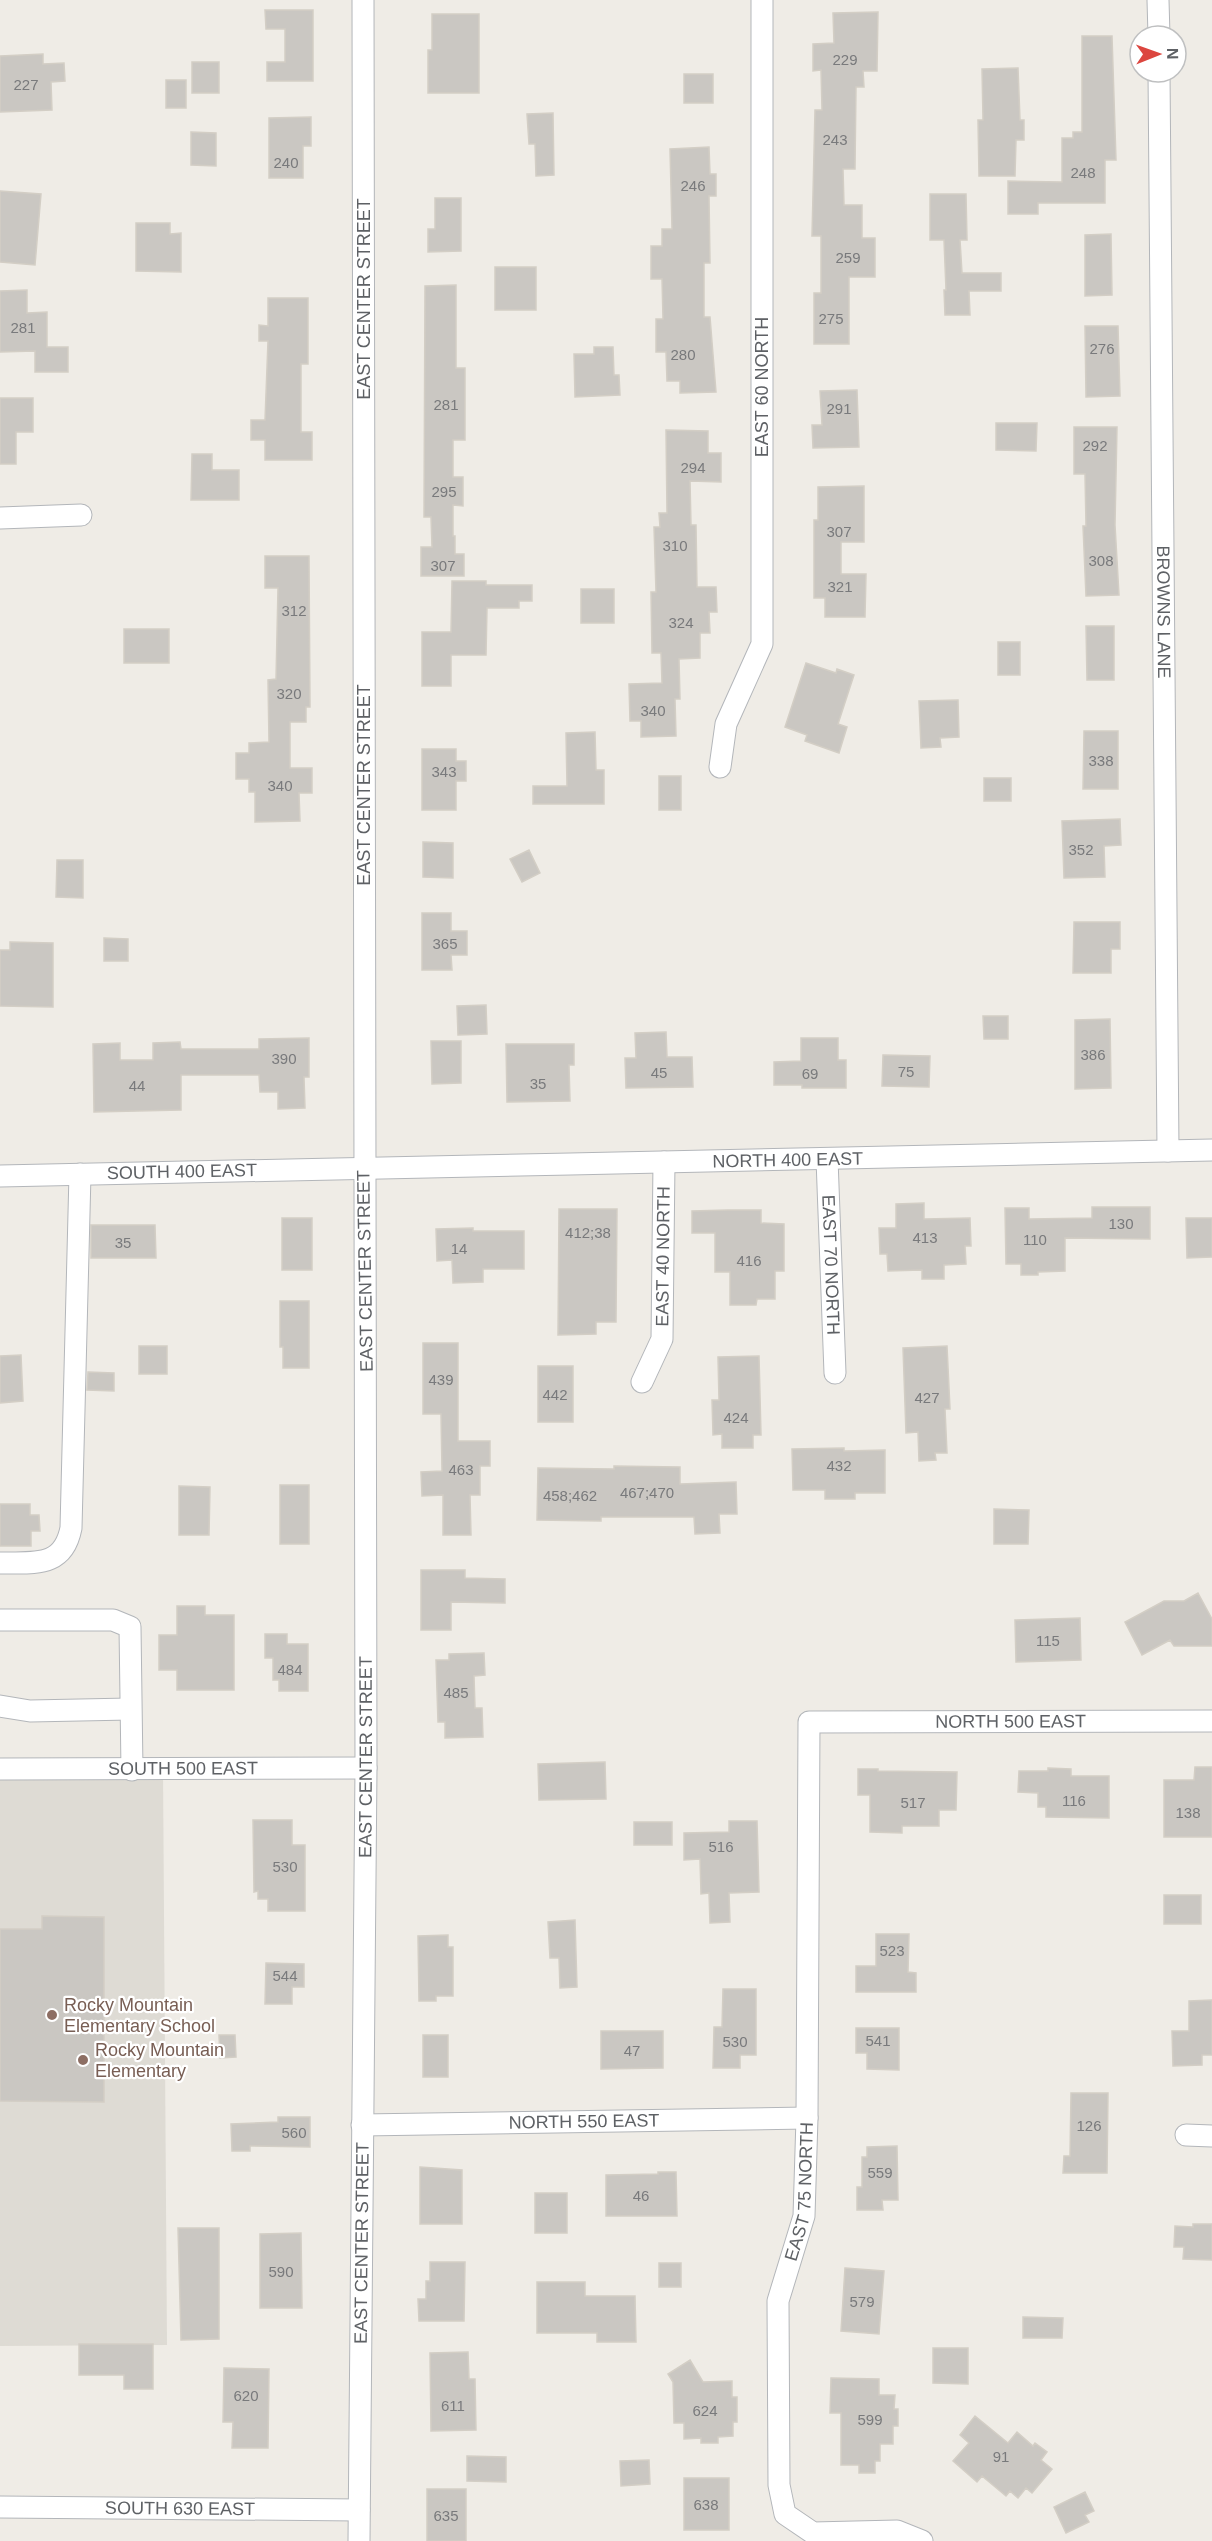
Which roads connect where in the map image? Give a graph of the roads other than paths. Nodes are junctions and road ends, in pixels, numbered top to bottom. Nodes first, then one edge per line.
1 (363, 0) edge
2 (762, 0) edge
3 (1158, 0) edge
4 (1159, 24) edge
5 (1159, 84) edge
6 (81, 515) dead end
7 (0, 518) edge
8 (720, 767) dead end
9 (1212, 1150) edge
10 (1168, 1151) junction
11 (827, 1159) junction
12 (664, 1162) junction
13 (364, 1166) junction
14 (80, 1174) junction
15 (0, 1176) edge
16 (835, 1373) dead end
17 (642, 1382) dead end
18 (0, 1563) edge
19 (0, 1620) edge
20 (0, 1706) edge
21 (130, 1709) junction
22 (1212, 1721) edge
23 (809, 1722) joint
24 (366, 1768) junction
25 (0, 1769) edge
26 (132, 1770) junction
27 (807, 2118) junction
28 (362, 2125) junction
29 (1186, 2135) dead end
30 (1212, 2136) edge
31 (0, 2507) edge
32 (359, 2510) junction
33 (359, 2541) edge
34 (922, 2541) edge

1 - 13 street, EAST CENTER STREET
2 - 8 street, EAST 60 NORTH
3 - 4 street
5 - 10 street, BROWNS LANE
6 - 7 street
9 - 10 street, NORTH 400 EAST
10 - 11 street, NORTH 400 EAST
11 - 12 street, NORTH 400 EAST
11 - 16 street, EAST 70 NORTH
12 - 13 street, NORTH 400 EAST
12 - 17 street, EAST 40 NORTH
13 - 14 street, SOUTH 400 EAST
13 - 24 street, EAST CENTER STREET
14 - 15 street, SOUTH 400 EAST
14 - 18 street
19 - 21 street
20 - 21 street
21 - 26 street
22 - 23 street, NORTH 500 EAST
23 - 27 street, EAST 75 NORTH
24 - 26 street, SOUTH 500 EAST
24 - 28 street, EAST CENTER STREET
25 - 26 street, SOUTH 500 EAST
27 - 28 street, NORTH 550 EAST
27 - 34 street, EAST 75 NORTH
28 - 32 street, EAST CENTER STREET
29 - 30 street
31 - 32 street, SOUTH 630 EAST
32 - 33 street, EAST CENTER STREET

